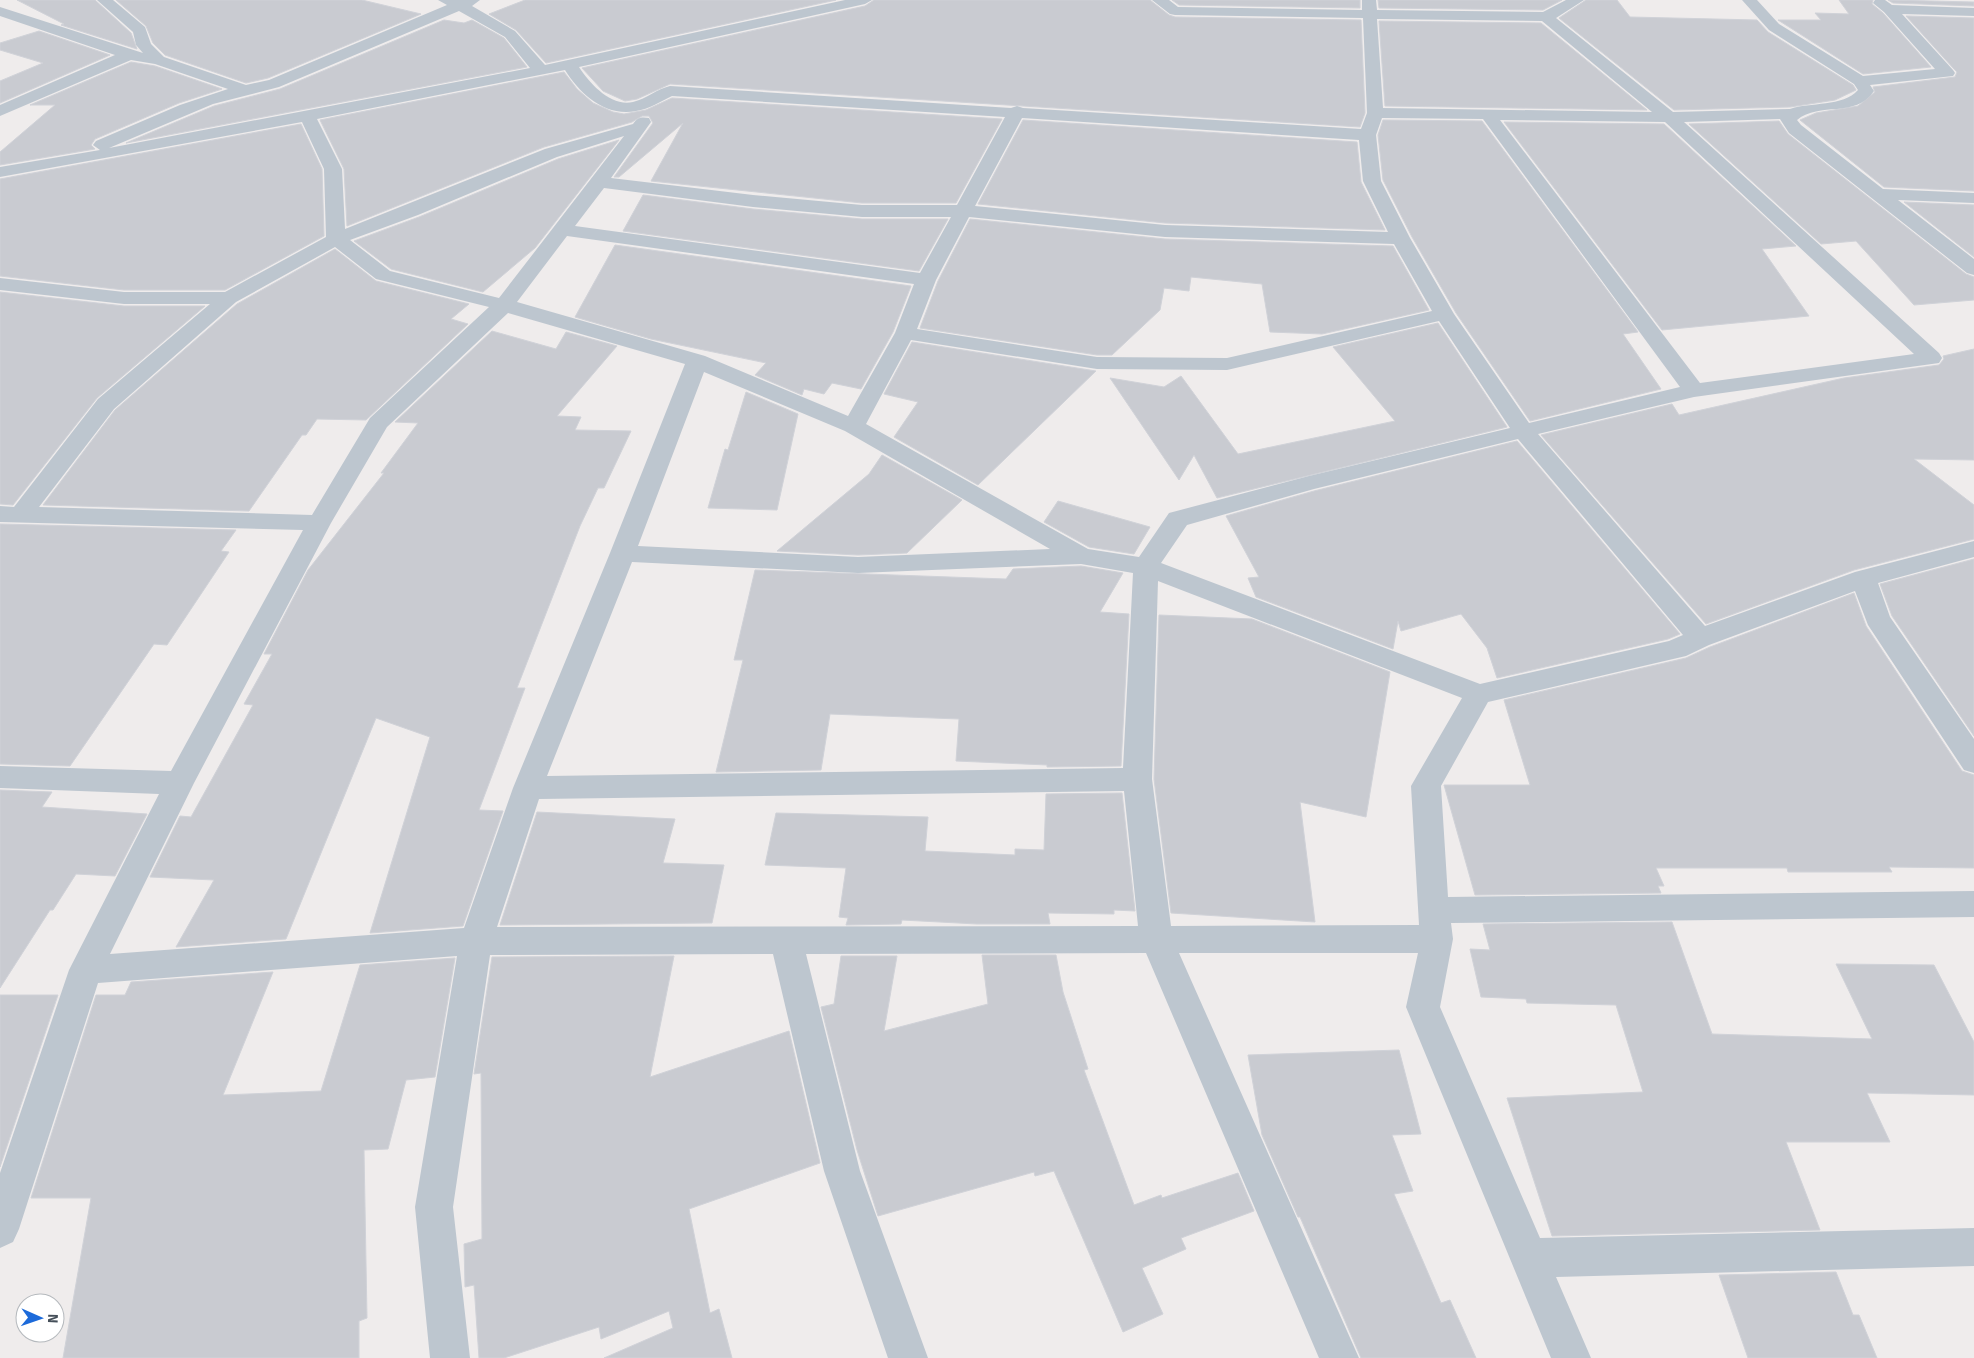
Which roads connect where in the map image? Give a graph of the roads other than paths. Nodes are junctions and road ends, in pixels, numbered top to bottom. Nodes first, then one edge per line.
1 (104, 0) edge
2 (865, 0) edge
3 (1159, 0) edge
4 (1577, 0) edge
5 (1750, 0) edge
6 (459, 2) edge
7 (1883, 5) edge
8 (1369, 7) edge
9 (0, 11) edge
10 (1974, 12) edge
11 (1546, 17) junction
12 (129, 55) junction
13 (158, 60) junction
14 (569, 64) junction
15 (541, 70) junction
16 (1860, 81) junction
17 (273, 84) junction
18 (242, 89) junction
19 (670, 91) junction
20 (0, 96) edge
21 (23, 100) junction
22 (302, 106) junction
23 (0, 111) edge
24 (1017, 111) junction
25 (1375, 113) junction
26 (1794, 114) junction
27 (1489, 116) junction
28 (1669, 117) junction
29 (637, 128) junction
30 (1367, 135) junction
31 (73, 159) junction
32 (0, 172) edge
33 (599, 182) junction
34 (1877, 194) junction
35 (1974, 198) edge
36 (964, 211) junction
37 (562, 230) junction
38 (336, 238) junction
39 (1400, 238) junction
40 (1974, 269) edge
41 (926, 280) junction
42 (0, 284) edge
43 (229, 298) junction
44 (504, 306) junction
45 (1444, 314) junction
46 (905, 333) junction
47 (697, 361) junction
48 (1694, 390) junction
49 (853, 426) junction
50 (1524, 432) junction
51 (11, 514) edge
52 (319, 523) junction
53 (1974, 549) edge
54 (623, 554) junction
55 (1081, 556) junction
56 (1146, 567) junction
57 (1864, 578) junction
58 (1700, 638) junction
59 (1479, 694) junction
60 (1974, 762) edge
61 (0, 777) edge
62 (1137, 779) junction
63 (179, 783) junction
64 (528, 788) junction
65 (1974, 904) edge
66 (1435, 925) junction
67 (1156, 938) junction
68 (786, 940) junction
69 (476, 941) junction
70 (86, 970) junction
71 (7, 1190) edge
72 (0, 1229) edge
73 (1974, 1247) edge
74 (1528, 1258) junction
75 (450, 1358) edge
76 (908, 1358) edge
77 (1339, 1358) edge
78 (1571, 1358) edge

1 - 13 street
2 - 14 street
3 - 8 street
4 - 11 street
5 - 16 street
6 - 15 street
6 - 17 street
7 - 10 street
7 - 16 street
8 - 11 street
8 - 25 street
9 - 12 street
11 - 28 street
12 - 13 street
12 - 21 street
13 - 18 street
14 - 15 street
14 - 19 street
15 - 22 street
16 - 26 street
17 - 18 street
17 - 22 street
18 - 31 street
19 - 24 street
19 - 29 street
20 - 21 street
21 - 23 street
22 - 31 street
22 - 38 street
24 - 30 street
24 - 36 street
25 - 27 street
25 - 30 street
26 - 28 street
26 - 34 street
27 - 28 street
27 - 48 street
28 - 48 street
29 - 33 street
29 - 38 street
30 - 39 street
31 - 32 street
33 - 36 street
33 - 37 street
34 - 35 street
34 - 40 street
36 - 39 street
36 - 41 street
37 - 41 street
37 - 44 street
38 - 43 street
38 - 44 street
39 - 45 street
41 - 46 street
42 - 43 street
43 - 51 street
44 - 47 street
44 - 52 street
45 - 46 street
45 - 50 street
46 - 49 street
47 - 49 street
47 - 54 street
48 - 50 street
49 - 55 street
50 - 56 street
50 - 58 street
51 - 52 street
52 - 63 street
53 - 57 street
54 - 55 street
54 - 64 street
55 - 56 street
56 - 59 street
56 - 62 street
57 - 58 street
57 - 60 street
58 - 59 street
59 - 66 street
61 - 63 street
62 - 64 street
62 - 67 street
63 - 70 street
64 - 69 street
65 - 66 street
66 - 67 street
66 - 74 street
67 - 68 street
67 - 77 street
68 - 69 street
68 - 76 street
69 - 70 street
69 - 75 street
70 - 71 street
71 - 72 street
73 - 74 street
74 - 78 street

